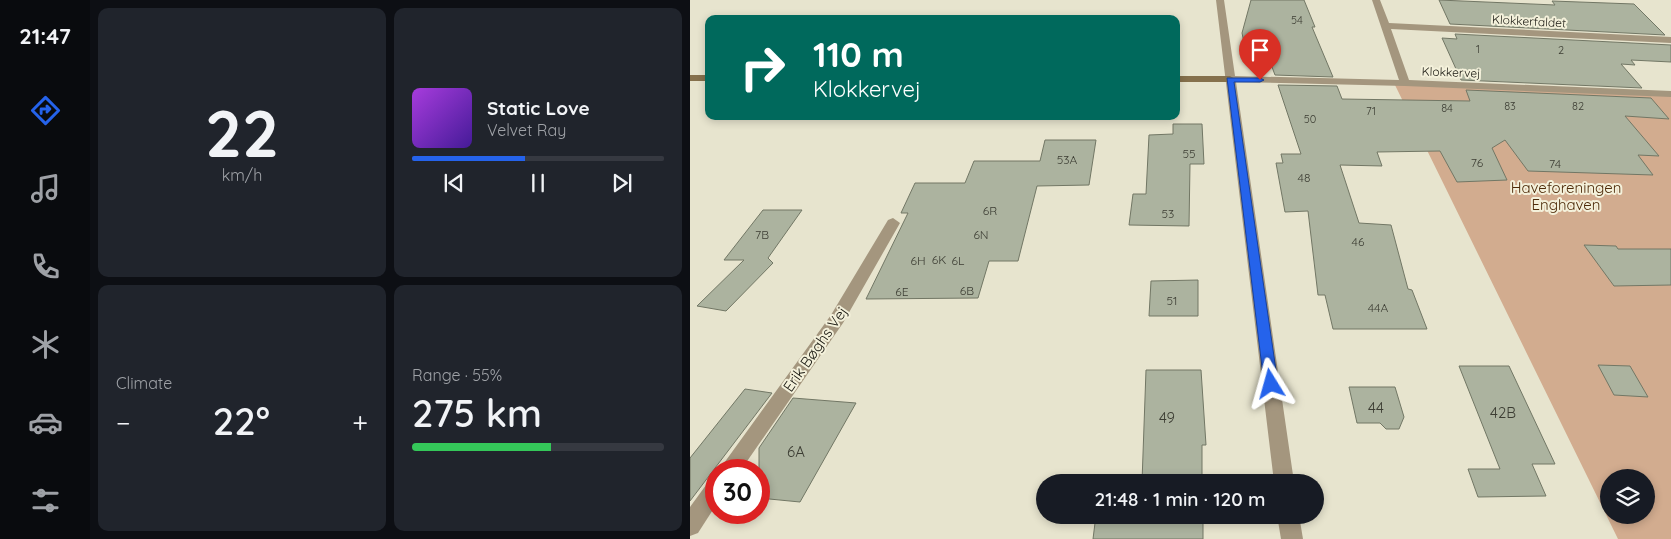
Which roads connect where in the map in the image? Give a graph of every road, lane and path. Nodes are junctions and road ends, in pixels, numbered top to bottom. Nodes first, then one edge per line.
1 (1220, 0) edge
2 (1376, 0) edge
3 (1386, 26) junction
4 (1671, 40) edge
5 (690, 78) edge
6 (705, 78) edge
7 (1180, 79) edge
8 (1230, 79) junction
9 (1404, 83) junction
10 (1671, 94) edge
11 (894, 223) dead end
12 (737, 459) edge
13 (1283, 474) edge
14 (705, 504) edge
15 (1290, 524) edge
16 (690, 525) edge
17 (1292, 539) edge

1 - 8 street
2 - 3 street
3 - 4 street, Klokkerfaldet
3 - 9 street
5 - 6 street
7 - 8 street
8 - 9 street, Klokkervej
8 - 13 street
9 - 10 street, Klokkervej
11 - 12 street, Erik Bøghs Vej
14 - 16 street
15 - 17 street

